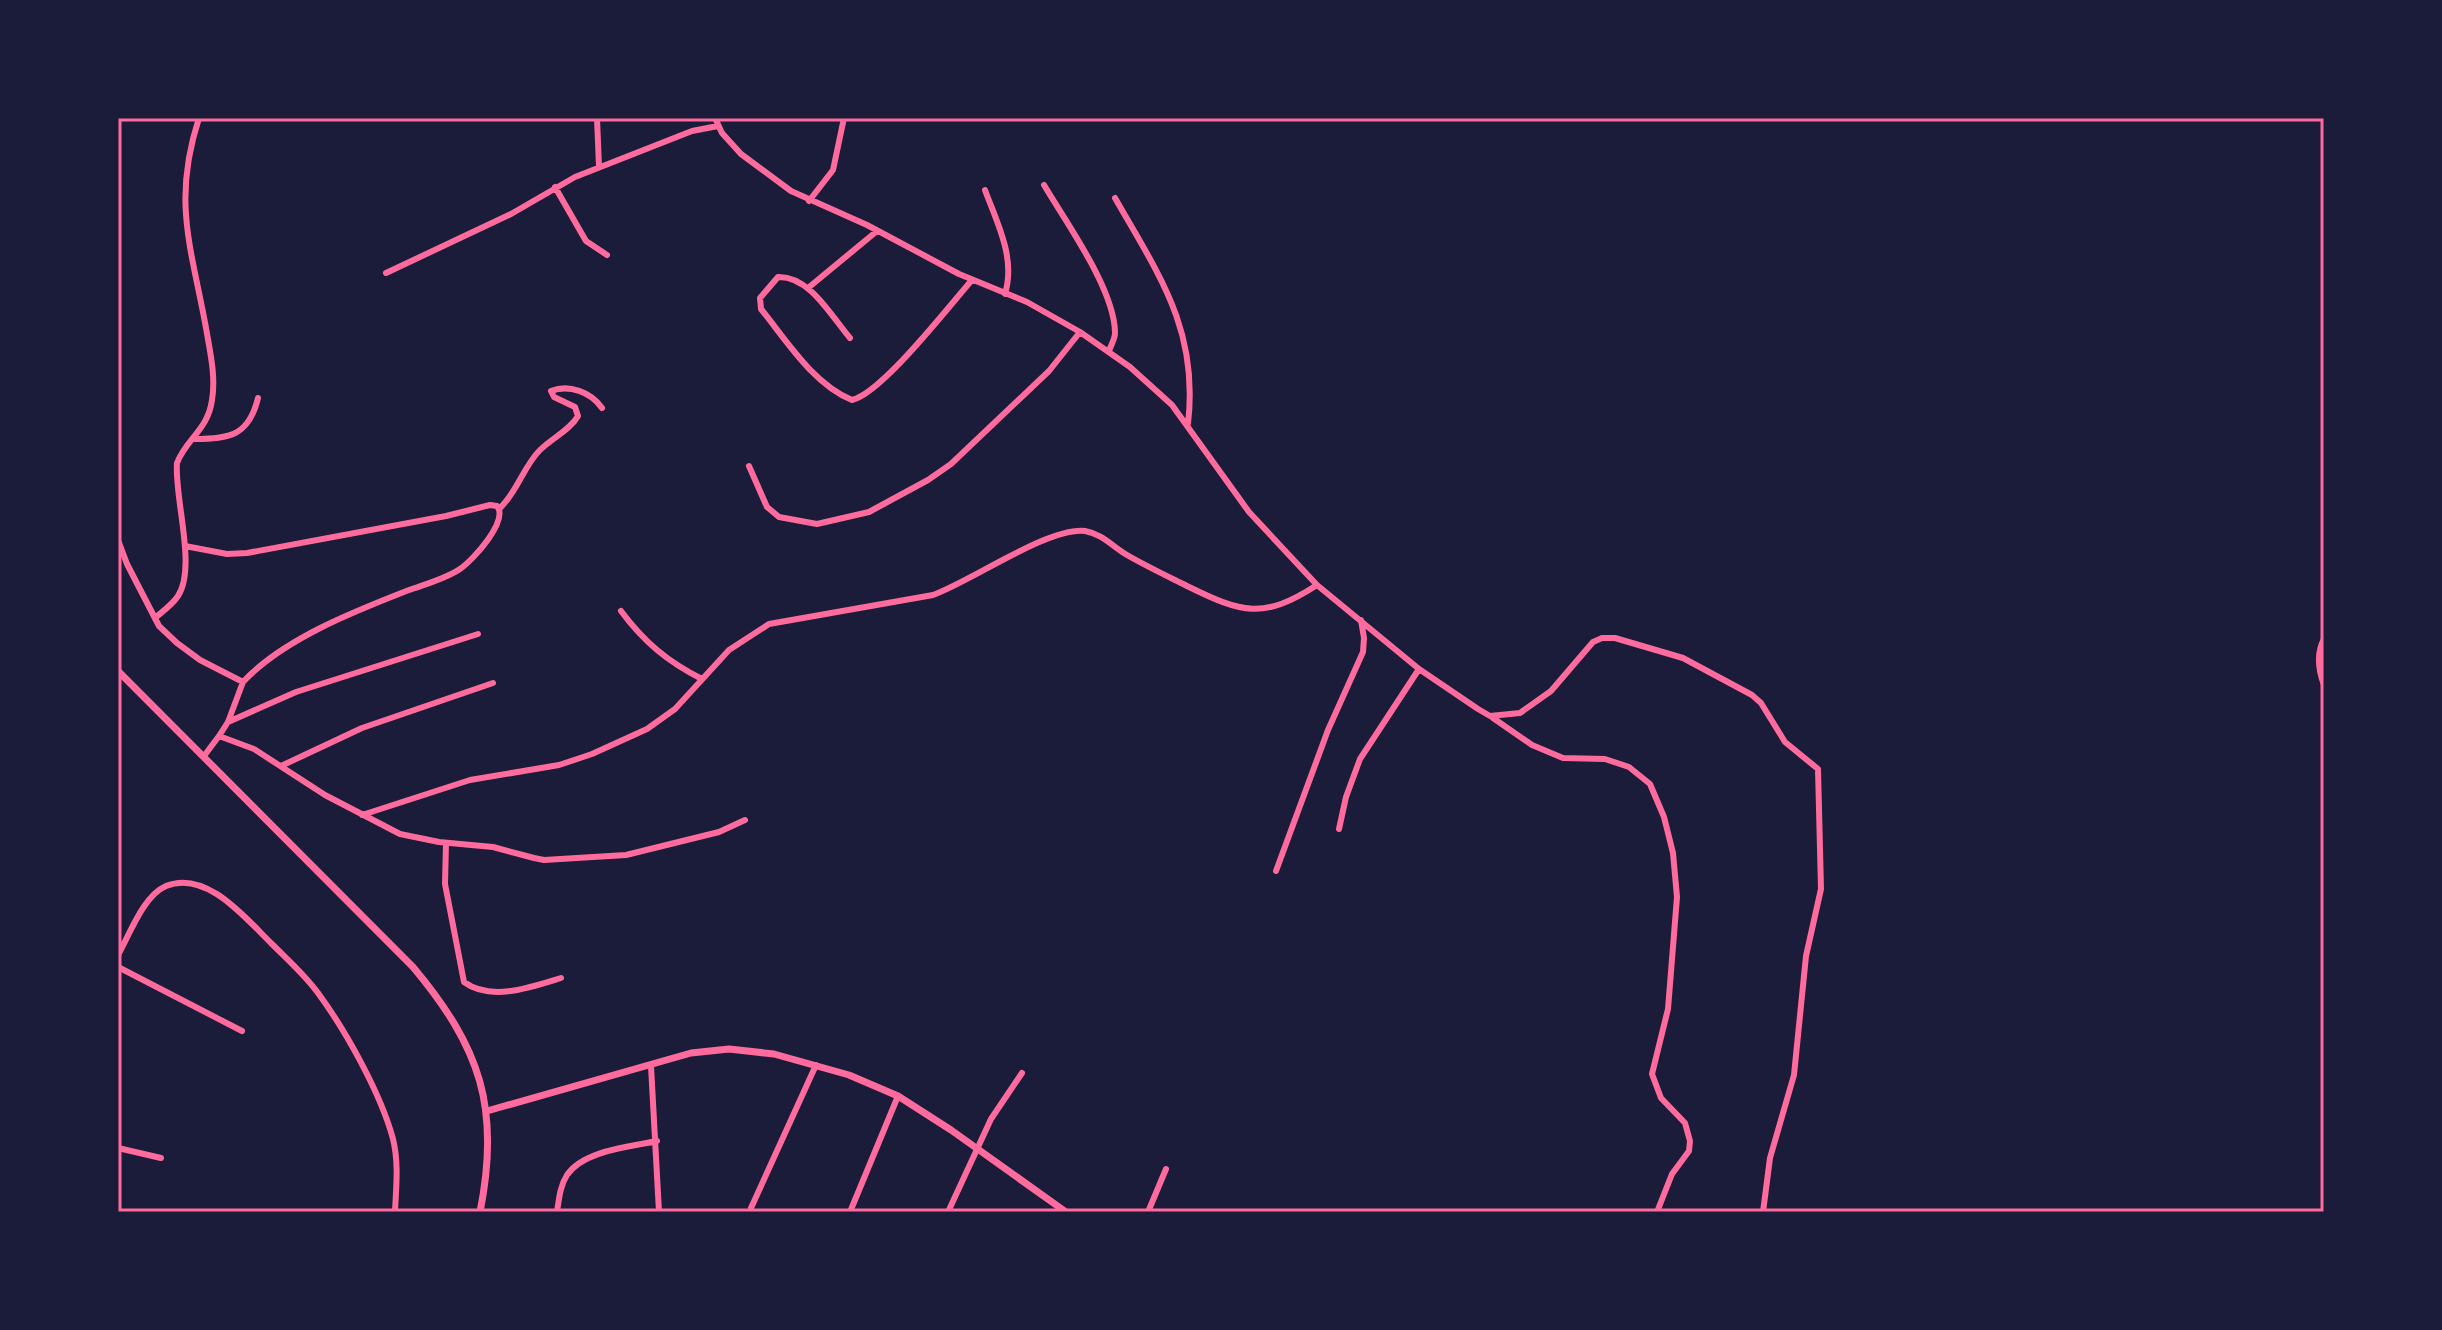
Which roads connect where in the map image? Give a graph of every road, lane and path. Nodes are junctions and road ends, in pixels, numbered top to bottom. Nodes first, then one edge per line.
1 (199, 118) edge
2 (597, 118) edge
3 (715, 118) edge
4 (844, 118) edge
5 (718, 126) junction
6 (599, 167) junction
7 (1044, 185) dead end
8 (555, 187) junction
9 (985, 190) dead end
10 (1115, 198) dead end
11 (809, 201) junction
12 (877, 231) junction
13 (607, 255) dead end
14 (386, 273) dead end
15 (972, 280) junction
16 (808, 288) junction
17 (1005, 294) junction
18 (1080, 332) junction
19 (850, 338) dead end
20 (1109, 351) junction
21 (258, 398) dead end
22 (602, 408) dead end
23 (1188, 424) junction
24 (194, 439) junction
25 (749, 466) dead end
26 (500, 508) junction
27 (118, 540) edge
28 (185, 546) junction
29 (1317, 585) junction
30 (621, 611) dead end
31 (155, 618) junction
32 (1361, 620) junction
33 (478, 634) dead end
34 (2324, 639) edge
35 (1419, 669) junction
36 (118, 671) edge
37 (702, 679) junction
38 (243, 682) junction
39 (493, 683) dead end
40 (2324, 685) edge
41 (1490, 716) junction
42 (228, 722) junction
43 (219, 736) junction
44 (204, 756) junction
45 (281, 766) junction
46 (362, 815) junction
47 (745, 820) dead end
48 (1339, 829) dead end
49 (446, 843) junction
50 (1276, 871) dead end
51 (118, 955) edge
52 (118, 967) edge
53 (561, 978) dead end
54 (242, 1031) dead end
55 (816, 1065) junction
56 (651, 1066) junction
57 (1022, 1073) dead end
58 (898, 1096) junction
59 (487, 1111) junction
60 (657, 1141) junction
61 (976, 1147) junction
62 (118, 1148) edge
63 (161, 1158) dead end
64 (1166, 1169) dead end
65 (751, 1208) dead end
66 (395, 1212) edge
67 (480, 1212) edge
68 (557, 1212) edge
69 (659, 1212) edge
70 (850, 1212) edge
71 (948, 1212) edge
72 (1066, 1212) edge
73 (1148, 1212) edge
74 (1657, 1212) edge
75 (1763, 1212) edge

1 - 24 street
2 - 6 street
3 - 5 street
4 - 11 street
5 - 6 street
5 - 11 street
6 - 8 street
7 - 20 street
8 - 13 street
8 - 14 street
9 - 17 street
10 - 23 street
11 - 12 street
12 - 15 street
12 - 16 street
15 - 16 street
15 - 17 street
16 - 19 street
17 - 18 street
18 - 20 street
18 - 25 street
20 - 23 street
21 - 24 street
22 - 26 street
23 - 29 street
24 - 28 street
26 - 28 street
26 - 38 street
27 - 31 street
28 - 31 street
29 - 32 street
29 - 37 street
30 - 37 street
31 - 38 street
32 - 35 street
32 - 50 street
33 - 42 street
34 - 40 street
35 - 41 street
35 - 48 street
36 - 44 street
37 - 46 street
38 - 42 street
39 - 45 street
41 - 74 street
41 - 75 street
42 - 43 street
43 - 44 street
43 - 45 street
44 - 59 street
45 - 46 street
46 - 49 street
47 - 49 street
49 - 53 street
51 - 66 street
52 - 54 street
55 - 56 street
55 - 58 street
55 - 65 street
56 - 59 street
56 - 60 street
57 - 61 street
58 - 61 street
58 - 70 street
59 - 67 street
60 - 68 street
60 - 69 street
61 - 71 street
61 - 72 street
62 - 63 street
64 - 73 street

